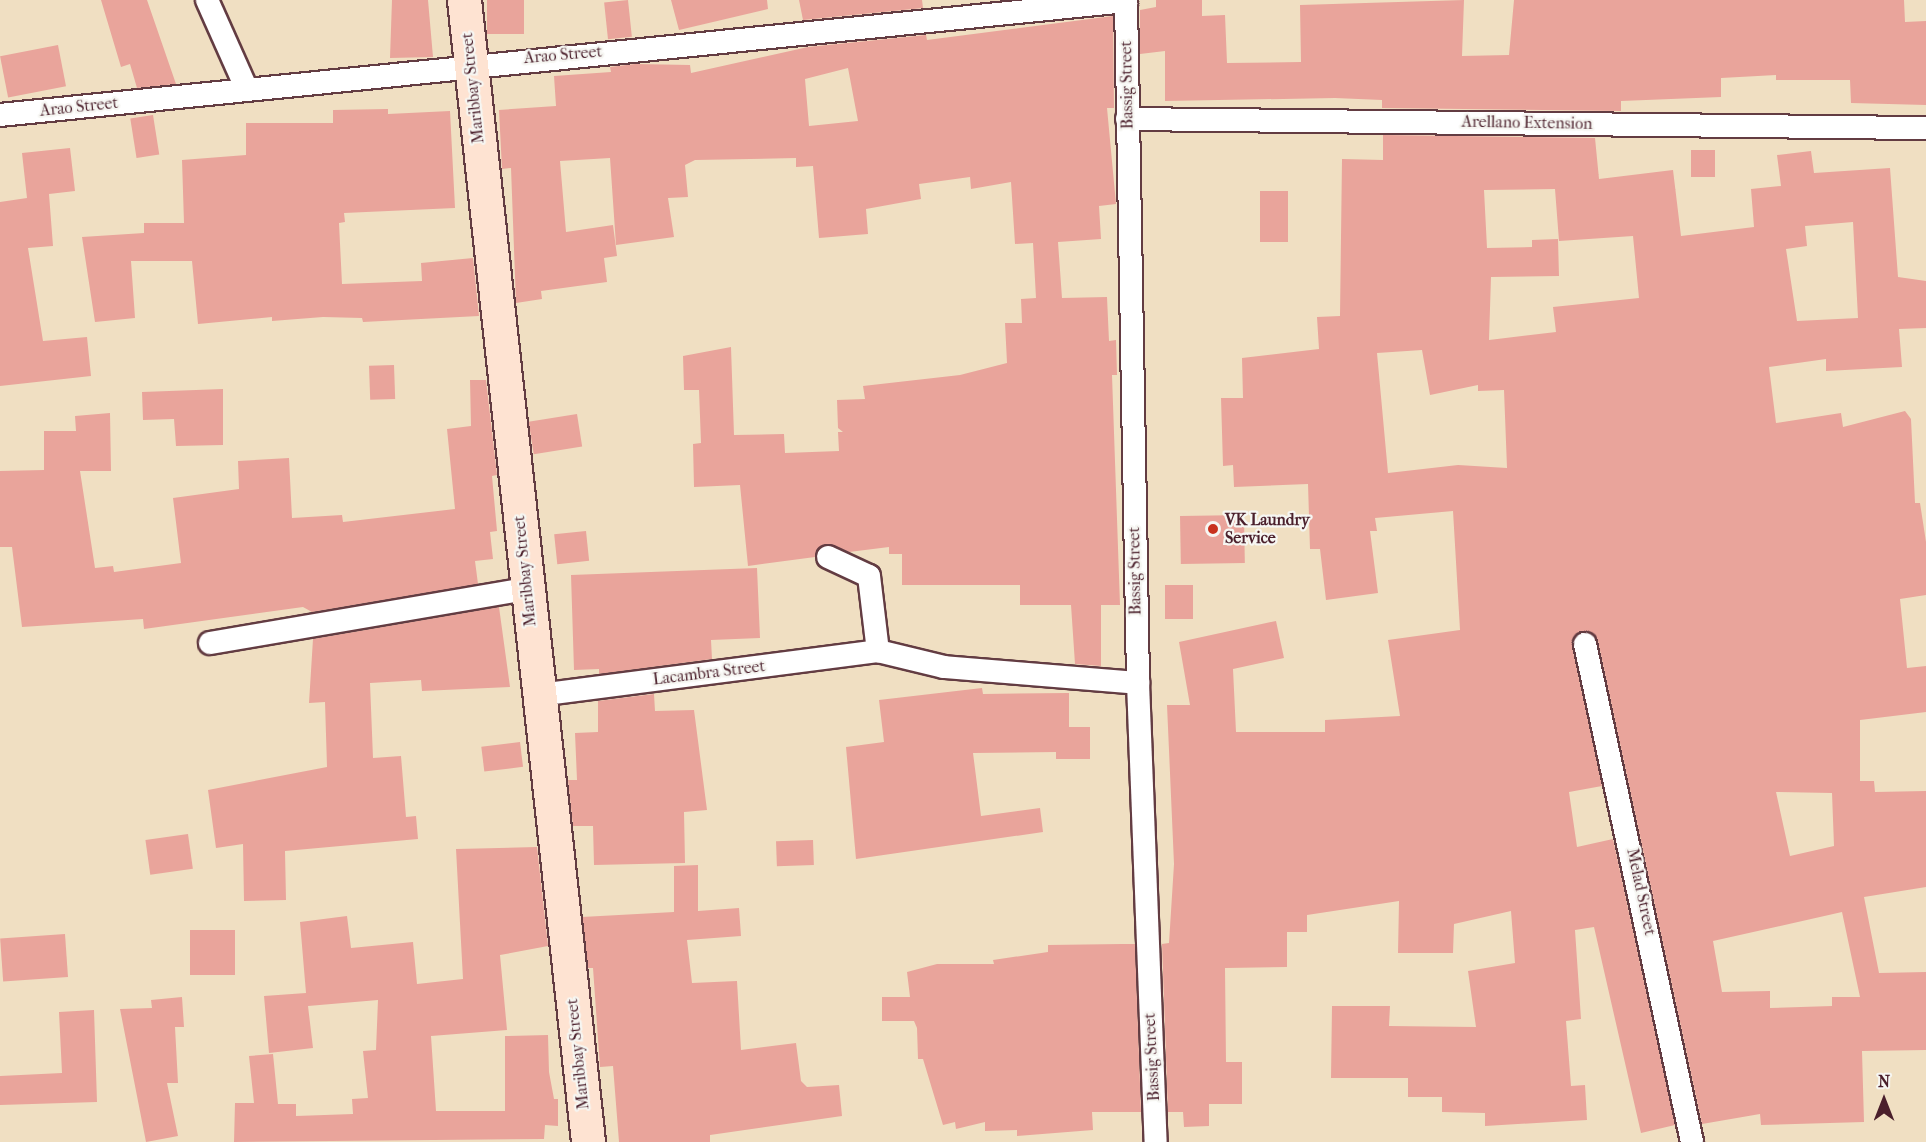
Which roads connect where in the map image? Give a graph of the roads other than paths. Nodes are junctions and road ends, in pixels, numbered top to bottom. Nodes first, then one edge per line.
1 (207, 0) edge
2 (464, 0) edge
3 (1126, 0) edge
4 (470, 64) junction
5 (248, 90) junction
6 (0, 116) edge
7 (1127, 119) junction
8 (1926, 128) edge
9 (828, 557) dead end
10 (527, 589) junction
11 (210, 643) dead end
12 (1585, 644) dead end
13 (878, 651) junction
14 (1138, 683) junction
15 (539, 695) junction
16 (588, 1142) edge
17 (1156, 1142) edge
18 (1692, 1142) edge

1 - 5 street
2 - 4 street, Maribbay Street
3 - 4 street, Arao Street
3 - 7 street, Bassig Street
4 - 5 street, Arao Street
4 - 10 street, Maribbay Street
5 - 6 street, Arao Street
7 - 8 street, Arellano Extension
7 - 14 street, Bassig Street
9 - 13 street
10 - 11 street
10 - 15 street, Maribbay Street
12 - 18 street, Melad Street
13 - 14 street, Lacambra Street
13 - 15 street, Lacambra Street
14 - 17 street, Bassig Street
15 - 16 street, Maribbay Street

